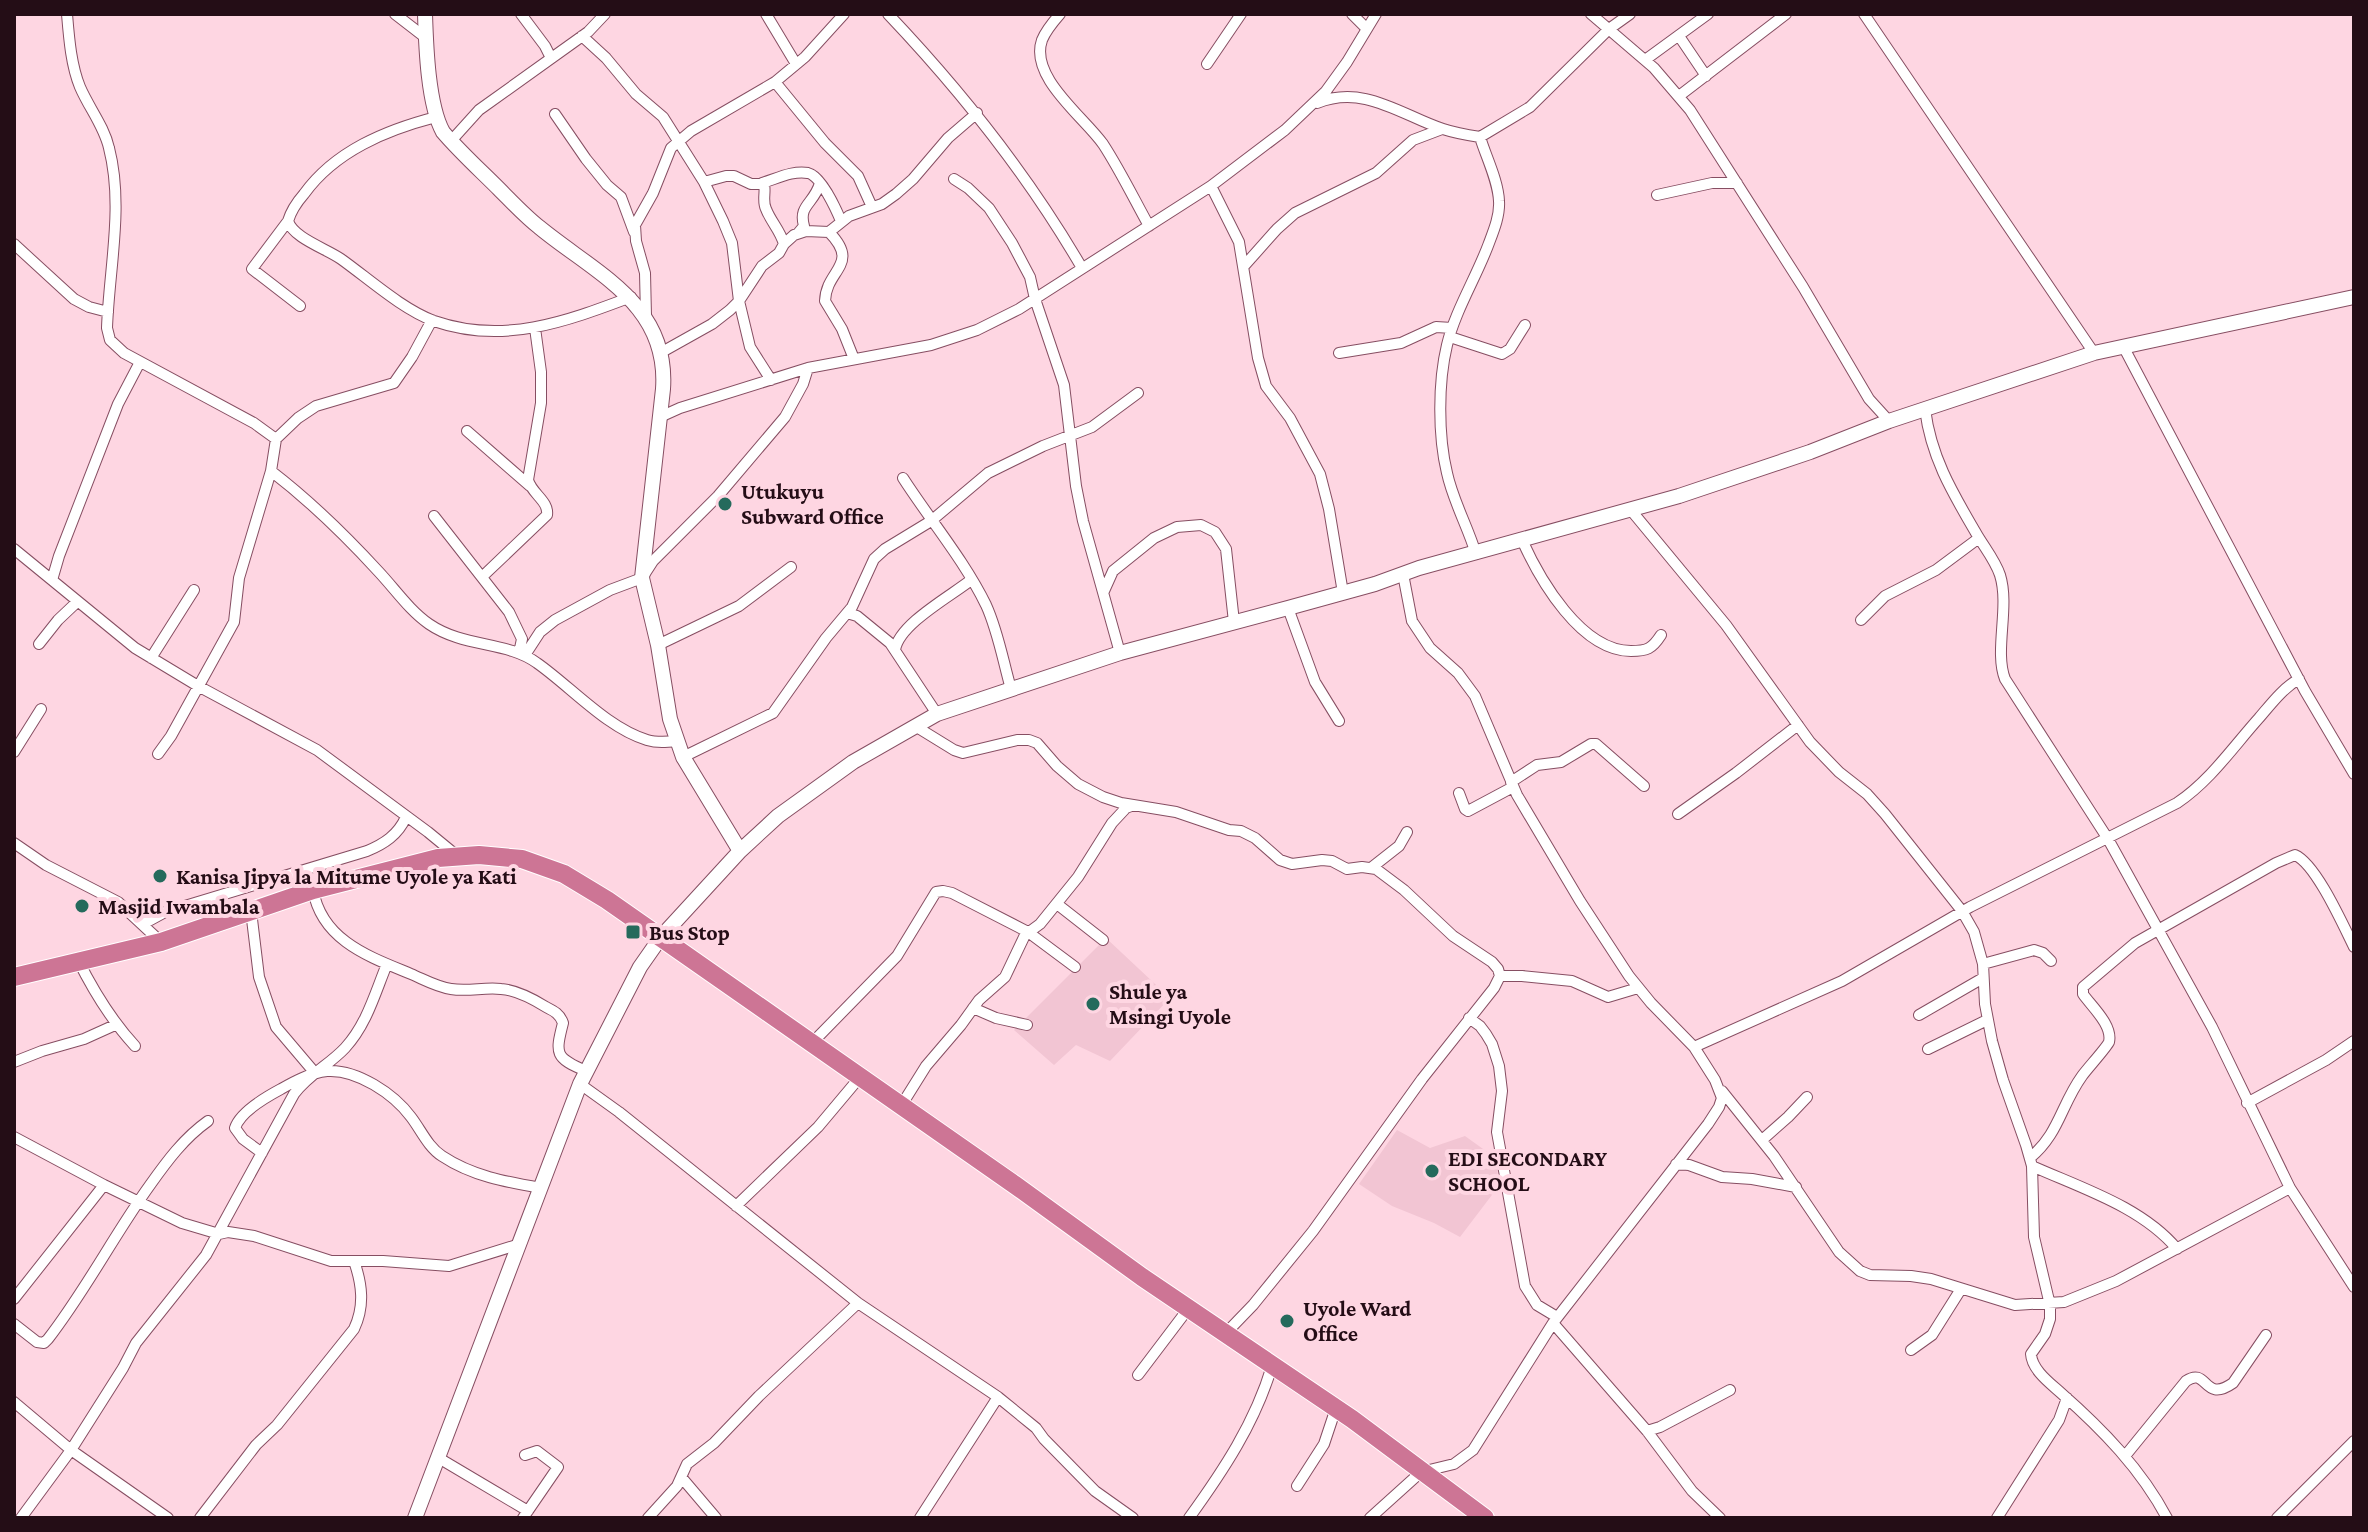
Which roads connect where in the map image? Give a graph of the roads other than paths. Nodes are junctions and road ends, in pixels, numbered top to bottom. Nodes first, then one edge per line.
1 (67, 14) edge
2 (395, 14) edge
3 (425, 14) edge
4 (521, 14) edge
5 (605, 14) edge
6 (766, 14) edge
7 (844, 14) edge
8 (888, 14) edge
9 (1060, 14) edge
10 (1241, 14) edge
11 (1352, 14) edge
12 (1376, 14) edge
13 (1591, 14) edge
14 (1630, 14) edge
15 (1708, 14) edge
16 (1786, 14) edge
17 (1864, 14) edge
18 (1366, 28) junction
19 (1609, 29) junction
20 (582, 36) junction
21 (1679, 36) junction
22 (426, 38) junction
23 (551, 58) junction
24 (1645, 60) junction
25 (796, 64) junction
26 (1207, 64) dead end
27 (1706, 76) junction
28 (775, 82) junction
29 (1679, 96) junction
30 (1313, 105) junction
31 (977, 113) junction
32 (555, 114) dead end
33 (436, 117) junction
34 (1442, 129) junction
35 (1480, 137) junction
36 (677, 140) junction
37 (451, 141) junction
38 (954, 179) dead end
39 (704, 182) junction
40 (762, 183) junction
41 (820, 183) junction
42 (1737, 183) junction
43 (1211, 186) junction
44 (1657, 195) dead end
45 (872, 207) junction
46 (288, 221) junction
47 (841, 221) junction
48 (1149, 226) junction
49 (799, 232) junction
50 (829, 232) junction
51 (635, 234) junction
52 (14, 244) edge
53 (784, 244) junction
54 (1244, 266) junction
55 (1082, 268) junction
56 (631, 297) junction
57 (2354, 297) edge
58 (1035, 299) junction
59 (739, 301) junction
60 (300, 306) dead end
61 (108, 312) junction
62 (646, 316) junction
63 (432, 320) junction
64 (1525, 325) dead end
65 (535, 328) junction
66 (1451, 332) junction
67 (2123, 346) junction
68 (662, 352) junction
69 (1339, 353) dead end
70 (2094, 353) junction
71 (854, 359) junction
72 (140, 362) junction
73 (808, 368) junction
74 (771, 380) junction
75 (1138, 393) dead end
76 (1925, 409) junction
77 (660, 417) junction
78 (1889, 421) junction
79 (467, 431) dead end
80 (1072, 434) junction
81 (276, 439) junction
82 (271, 471) junction
83 (903, 478) dead end
84 (530, 486) junction
85 (1630, 509) junction
86 (434, 516) dead end
87 (931, 521) junction
88 (1979, 538) junction
89 (1522, 540) junction
90 (14, 549) edge
91 (1476, 554) junction
92 (791, 567) dead end
93 (1403, 574) junction
94 (483, 576) junction
95 (642, 578) junction
96 (52, 580) junction
97 (971, 580) junction
98 (194, 590) dead end
99 (1343, 593) junction
100 (1104, 594) junction
101 (77, 602) junction
102 (1288, 608) junction
103 (847, 613) junction
104 (1861, 620) dead end
105 (1234, 622) junction
106 (1661, 635) dead end
107 (39, 644) dead end
108 (658, 645) junction
109 (895, 650) junction
110 (1120, 653) junction
111 (522, 654) junction
112 (151, 658) junction
113 (2299, 679) junction
114 (198, 686) junction
115 (1011, 689) junction
116 (41, 709) dead end
117 (937, 714) junction
118 (1339, 721) dead end
119 (1798, 725) junction
120 (915, 726) junction
121 (677, 741) junction
122 (14, 752) edge
123 (158, 754) dead end
124 (683, 757) junction
125 (2354, 774) edge
126 (1512, 785) junction
127 (1644, 786) dead end
128 (1459, 793) dead end
129 (1135, 804) junction
130 (1678, 814) dead end
131 (406, 817) junction
132 (1407, 832) dead end
133 (2108, 839) junction
134 (14, 843) edge
135 (740, 851) junction
136 (456, 855) junction
137 (1371, 868) junction
138 (313, 890) junction
139 (1057, 904) junction
140 (251, 911) junction
141 (1962, 911) junction
142 (143, 924) junction
143 (2160, 930) junction
144 (1028, 932) junction
145 (661, 937) junction
146 (1103, 940) dead end
147 (161, 942) junction
148 (2354, 947) edge
149 (78, 960) junction
150 (2051, 961) dead end
151 (387, 964) junction
152 (1983, 964) junction
153 (1075, 967) dead end
154 (17, 973) edge
155 (1500, 976) junction
156 (1983, 978) junction
157 (1638, 988) junction
158 (973, 1008) junction
159 (1919, 1015) dead end
160 (1469, 1018) junction
161 (1987, 1020) junction
162 (115, 1025) junction
163 (1027, 1025) dead end
164 (2354, 1041) edge
165 (811, 1044) junction
166 (135, 1046) dead end
167 (1694, 1047) junction
168 (1928, 1049) dead end
169 (14, 1062) edge
170 (315, 1073) junction
171 (860, 1077) junction
172 (583, 1078) junction
173 (1720, 1090) junction
174 (1807, 1097) dead end
175 (2247, 1103) junction
176 (901, 1106) junction
177 (208, 1121) dead end
178 (14, 1137) edge
179 (1762, 1140) junction
180 (262, 1153) junction
181 (2031, 1162) junction
182 (1676, 1164) junction
183 (104, 1185) junction
184 (1796, 1187) junction
185 (541, 1188) junction
186 (2290, 1188) junction
187 (138, 1201) junction
188 (736, 1206) junction
189 (219, 1234) junction
190 (520, 1244) junction
191 (2177, 1249) junction
192 (354, 1261) junction
193 (2354, 1287) edge
194 (1961, 1289) junction
195 (14, 1299) edge
196 (858, 1303) junction
197 (2050, 1305) junction
198 (1188, 1309) junction
199 (1555, 1320) junction
200 (14, 1324) edge
201 (1225, 1334) junction
202 (2266, 1335) dead end
203 (1911, 1350) dead end
204 (1272, 1366) junction
205 (1138, 1375) dead end
206 (1730, 1390) dead end
207 (998, 1397) junction
208 (2067, 1398) junction
209 (14, 1402) edge
210 (1336, 1408) junction
211 (1647, 1431) junction
212 (2354, 1441) edge
213 (71, 1450) junction
214 (525, 1455) dead end
215 (2125, 1456) junction
216 (437, 1457) junction
217 (1421, 1472) junction
218 (682, 1478) junction
219 (1297, 1486) dead end
220 (525, 1514) edge
221 (21, 1518) edge
222 (168, 1518) edge
223 (200, 1518) edge
224 (415, 1518) edge
225 (648, 1518) edge
226 (716, 1518) edge
227 (920, 1518) edge
228 (1133, 1518) edge
229 (1189, 1518) edge
230 (1370, 1518) edge
231 (1485, 1518) edge
232 (1720, 1518) edge
233 (1997, 1518) edge
234 (2167, 1518) edge
235 (2277, 1518) edge

1 - 61 street
2 - 22 street
3 - 22 street
4 - 23 street
5 - 20 street
6 - 25 street
7 - 25 street
8 - 31 street
9 - 48 street
10 - 26 street
11 - 18 street
12 - 18 street
13 - 19 street
14 - 19 street
15 - 21 street
16 - 27 street
17 - 70 street
18 - 30 street
19 - 24 street
19 - 35 street
20 - 23 street
20 - 36 street
21 - 24 street
21 - 27 street
22 - 33 street
23 - 37 street
24 - 29 street
25 - 28 street
27 - 29 street
28 - 36 street
28 - 45 street
29 - 42 street
30 - 34 street
30 - 43 street
31 - 45 street
31 - 55 street
32 - 51 street
33 - 37 street
33 - 46 street
34 - 35 street
34 - 54 street
35 - 66 street
36 - 39 street
36 - 51 street
37 - 56 street
38 - 58 street
39 - 40 street
39 - 59 street
40 - 41 street
40 - 53 street
41 - 47 street
41 - 49 street
42 - 44 street
42 - 78 street
43 - 48 street
43 - 54 street
45 - 47 street
46 - 60 street
46 - 63 street
47 - 50 street
48 - 55 street
49 - 50 street
49 - 53 street
50 - 71 street
51 - 62 street
52 - 61 street
53 - 59 street
54 - 99 street
55 - 58 street
56 - 62 street
56 - 65 street
57 - 67 street
58 - 71 street
58 - 80 street
59 - 68 street
59 - 74 street
61 - 72 street
62 - 68 street
63 - 65 street
63 - 81 street
64 - 66 street
65 - 84 street
66 - 69 street
66 - 91 street
67 - 70 street
67 - 113 street
68 - 77 street
70 - 76 street
71 - 73 street
72 - 81 street
72 - 96 street
73 - 74 street
73 - 95 street
74 - 77 street
75 - 80 street
76 - 78 street
76 - 88 street
77 - 95 street
78 - 85 street
79 - 84 street
80 - 87 street
80 - 100 street
81 - 82 street
82 - 111 street
82 - 114 street
83 - 87 street
84 - 94 street
85 - 89 street
85 - 119 street
86 - 94 street
87 - 97 street
87 - 103 street
88 - 104 street
88 - 133 street
89 - 91 street
89 - 106 street
90 - 96 street
91 - 93 street
92 - 108 street
93 - 99 street
93 - 126 street
94 - 111 street
95 - 108 street
95 - 111 street
96 - 101 street
97 - 109 street
97 - 115 street
98 - 112 street
99 - 102 street
100 - 105 street
100 - 110 street
101 - 107 street
101 - 112 street
102 - 105 street
102 - 118 street
103 - 109 street
103 - 124 street
105 - 110 street
108 - 121 street
109 - 117 street
110 - 115 street
111 - 121 street
112 - 114 street
113 - 125 street
113 - 133 street
114 - 123 street
114 - 131 street
115 - 117 street
116 - 122 street
117 - 120 street
119 - 130 street
119 - 141 street
120 - 129 street
120 - 135 street
121 - 124 street
124 - 135 street
126 - 127 street
126 - 128 street
126 - 157 street
129 - 137 street
129 - 139 street
131 - 136 street
131 - 142 street
132 - 137 street
133 - 141 street
133 - 143 street
134 - 142 street
135 - 145 street
136 - 138 highway
136 - 145 highway
137 - 155 street
138 - 140 highway
138 - 151 street
139 - 144 street
139 - 146 street
140 - 147 highway
140 - 170 street
141 - 152 street
141 - 167 street
142 - 147 street
143 - 148 street
143 - 175 street
143 - 181 street
144 - 153 street
144 - 158 street
144 - 165 street
145 - 165 highway
145 - 172 street
147 - 149 highway
149 - 154 highway
149 - 162 street
150 - 152 street
151 - 170 street
151 - 172 street
152 - 156 street
155 - 157 street
155 - 160 street
156 - 159 street
156 - 161 street
157 - 167 street
158 - 163 street
158 - 176 street
160 - 199 street
160 - 201 street
161 - 168 street
161 - 181 street
162 - 166 street
162 - 169 street
164 - 175 street
165 - 171 highway
167 - 173 street
170 - 180 street
170 - 180 street
170 - 185 street
171 - 176 highway
171 - 188 street
172 - 185 street
172 - 188 street
173 - 179 street
173 - 182 street
174 - 179 street
175 - 186 street
176 - 198 highway
177 - 187 street
178 - 183 street
179 - 184 street
180 - 189 street
181 - 191 street
181 - 197 street
182 - 184 street
182 - 199 street
183 - 187 street
183 - 195 street
184 - 194 street
185 - 190 street
186 - 191 street
186 - 193 street
187 - 189 street
187 - 200 street
188 - 196 street
189 - 192 street
189 - 213 street
190 - 192 street
190 - 216 street
191 - 197 street
192 - 223 street
194 - 197 street
194 - 203 street
196 - 207 street
196 - 218 street
197 - 208 street
198 - 201 highway
198 - 205 street
199 - 211 street
199 - 217 street
201 - 204 highway
202 - 215 street
204 - 210 highway
204 - 229 street
206 - 211 street
207 - 227 street
207 - 228 street
208 - 215 street
208 - 233 street
209 - 213 street
210 - 217 highway
210 - 219 street
211 - 232 street
212 - 235 street
213 - 221 street
213 - 222 street
214 - 220 street
215 - 234 street
216 - 220 street
216 - 224 street
217 - 230 street
217 - 231 highway
218 - 225 street
218 - 226 street

